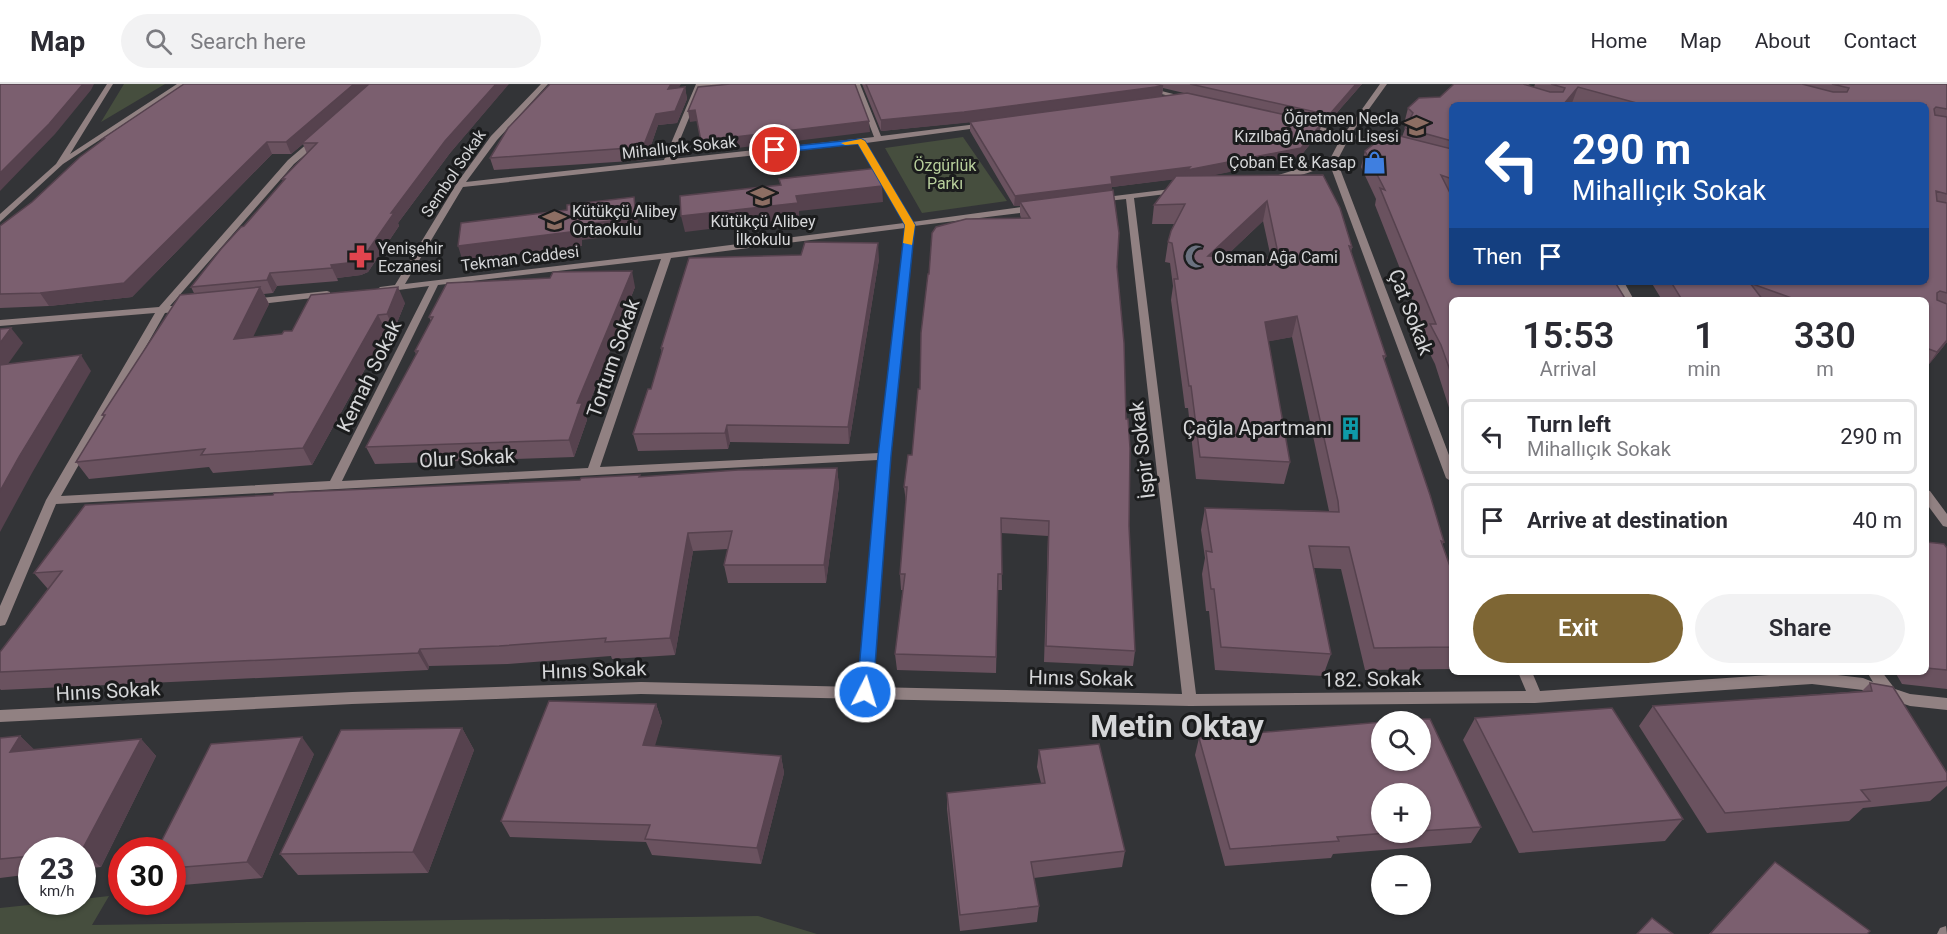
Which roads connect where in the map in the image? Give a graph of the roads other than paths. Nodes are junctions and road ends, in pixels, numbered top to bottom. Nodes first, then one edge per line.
1 (110, 84) edge
2 (182, 84) edge
3 (545, 84) edge
4 (723, 84) edge
5 (857, 84) edge
6 (1125, 84) edge
7 (1384, 84) edge
8 (698, 85) edge
9 (1186, 98) junction
10 (1162, 101) edge
11 (1197, 101) edge
12 (999, 123) edge
13 (1301, 125) edge
14 (326, 131) edge
15 (1347, 135) junction
16 (878, 139) junction
17 (861, 141) junction
18 (1400, 149) edge
19 (1333, 161) junction
20 (667, 162) junction
21 (59, 165) junction
22 (1269, 178) edge
23 (460, 185) junction
24 (1188, 188) edge
25 (1130, 196) junction
26 (1084, 202) edge
27 (1050, 206) edge
28 (0, 219) edge
29 (910, 225) junction
30 (667, 256) junction
31 (435, 283) junction
32 (398, 287) junction
33 (374, 290) edge
34 (339, 293) edge
35 (244, 302) edge
36 (197, 307) edge
37 (162, 310) junction
38 (0, 323) edge
39 (884, 456) junction
40 (1449, 470) edge
41 (593, 471) junction
42 (335, 484) junction
43 (1929, 498) edge
44 (52, 500) junction
45 (1947, 523) edge
46 (0, 621) edge
47 (1526, 675) edge
48 (1876, 675) edge
49 (865, 692) junction
50 (1891, 696) junction
51 (1534, 697) junction
52 (1190, 700) junction
53 (1947, 704) edge
54 (0, 716) edge
55 (1904, 716) edge

1 - 21 street
2 - 21 street
3 - 23 street, Sembol Sokak
4 - 8 street
5 - 16 street
6 - 9 street
7 - 15 street
8 - 20 street
9 - 10 street
9 - 11 street
12 - 16 street, Mihallıçık Sokak
13 - 15 street
14 - 37 street
15 - 18 street
15 - 19 street
16 - 17 street, Mihallıçık Sokak
17 - 20 street, Mihallıçık Sokak
17 - 29 street
19 - 22 street
19 - 40 street, Çat Sokak
20 - 23 street, Mihallıçık Sokak
21 - 28 street
23 - 32 street, Sembol Sokak
24 - 25 street
25 - 26 street
25 - 52 street, İspir Sokak
27 - 29 street, Tekman Caddesi
29 - 30 street, Tekman Caddesi
29 - 39 street
30 - 31 street, Tekman Caddesi
30 - 41 street, Tortum Sokak
31 - 32 street, Tekman Caddesi
31 - 42 street, Kemah Sokak
32 - 33 street, Tekman Caddesi
34 - 35 street
36 - 37 street
37 - 38 street
37 - 44 street
39 - 41 street, Olur Sokak
39 - 49 street
41 - 42 street, Olur Sokak
42 - 44 street, Olur Sokak
43 - 45 street
44 - 46 street
47 - 51 street
48 - 50 street
49 - 52 street, Hınıs Sokak
49 - 54 street, Hınıs Sokak
50 - 51 street, 182. Sokak
50 - 53 street, 182. Sokak
50 - 55 street
51 - 52 street, 182. Sokak

